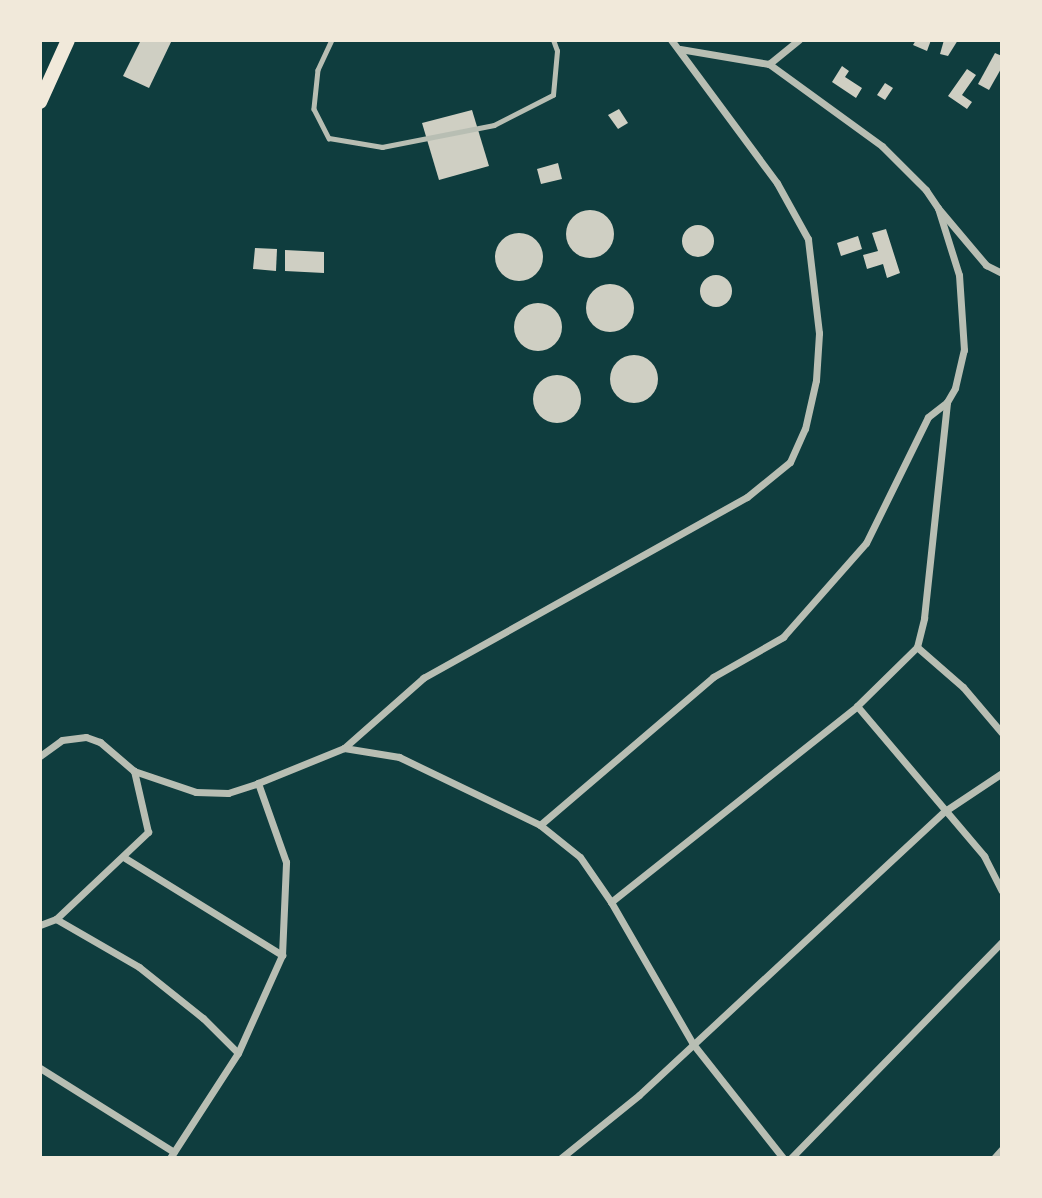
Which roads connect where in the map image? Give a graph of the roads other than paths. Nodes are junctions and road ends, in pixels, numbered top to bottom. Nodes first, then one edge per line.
1 (68, 40) edge
2 (332, 40) edge
3 (553, 40) edge
4 (671, 40) edge
5 (799, 40) edge
6 (680, 48) junction
7 (769, 64) junction
8 (40, 102) edge
9 (938, 208) junction
10 (1002, 273) edge
11 (947, 402) junction
12 (917, 647) junction
13 (857, 706) junction
14 (1002, 733) edge
15 (344, 748) junction
16 (40, 756) edge
17 (134, 771) junction
18 (1002, 773) edge
19 (258, 783) junction
20 (945, 811) junction
21 (540, 825) junction
22 (125, 858) junction
23 (1002, 891) edge
24 (611, 902) junction
25 (56, 919) junction
26 (40, 925) edge
27 (1002, 942) edge
28 (282, 955) junction
29 (693, 1044) junction
30 (238, 1053) junction
31 (40, 1068) edge
32 (1002, 1149) edge
33 (172, 1155) edge
34 (561, 1158) edge
35 (783, 1158) edge
36 (791, 1158) edge
37 (994, 1158) edge

1 - 8 highway
2 - 3 lane
4 - 6 street
5 - 7 street
6 - 7 street
6 - 15 street
7 - 9 street
9 - 10 street
9 - 11 street
11 - 12 street
11 - 21 street
12 - 13 street
12 - 14 street
13 - 20 street
13 - 24 street
15 - 19 street
15 - 21 street
16 - 17 street
17 - 19 street
17 - 22 street
18 - 20 street
19 - 28 street
20 - 23 street
20 - 29 street
21 - 24 street
22 - 25 street
22 - 28 street
24 - 29 street
25 - 26 street
25 - 30 street
27 - 36 street
28 - 30 street
29 - 34 street
29 - 35 street
30 - 33 street
31 - 33 street
32 - 37 street

